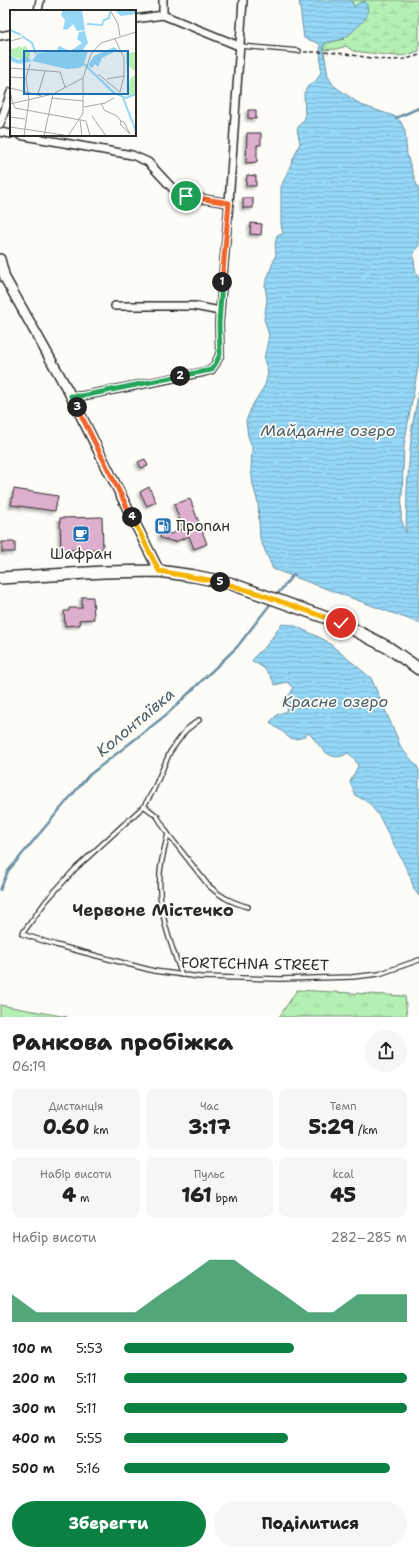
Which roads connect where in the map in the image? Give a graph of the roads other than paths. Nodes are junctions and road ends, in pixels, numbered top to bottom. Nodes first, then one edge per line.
1 (40, 0) edge
2 (163, 0) edge
3 (243, 0) edge
4 (38, 10) edge
5 (163, 15) junction
6 (136, 19) edge
7 (10, 34) edge
8 (0, 36) edge
9 (239, 46) junction
10 (299, 52) road end
11 (10, 95) edge
12 (0, 124) edge
13 (0, 132) edge
14 (10, 134) edge
15 (25, 136) edge
16 (229, 203) junction
17 (0, 259) edge
18 (3, 278) edge
19 (115, 306) dead end
20 (220, 311) junction
21 (71, 396) junction
22 (159, 571) junction
23 (0, 578) edge
24 (419, 669) edge
25 (199, 720) dead end
26 (144, 806) junction
27 (168, 834) junction
28 (248, 907) dead end
29 (419, 960) edge
30 (182, 975) junction

1 - 4 street
2 - 5 street
3 - 9 street
5 - 6 street
5 - 9 street
7 - 8 street
9 - 10 lane
9 - 16 street
11 - 12 street
13 - 14 street
15 - 16 street
16 - 20 street
17 - 18 street
18 - 21 street
19 - 20 street
20 - 21 street
21 - 22 street
22 - 23 main road
22 - 24 main road
25 - 26 lane
26 - 27 lane
26 - 30 lane, FORTECHNA STREET
27 - 28 lane
27 - 30 lane
29 - 30 lane, FORTECHNA STREET

